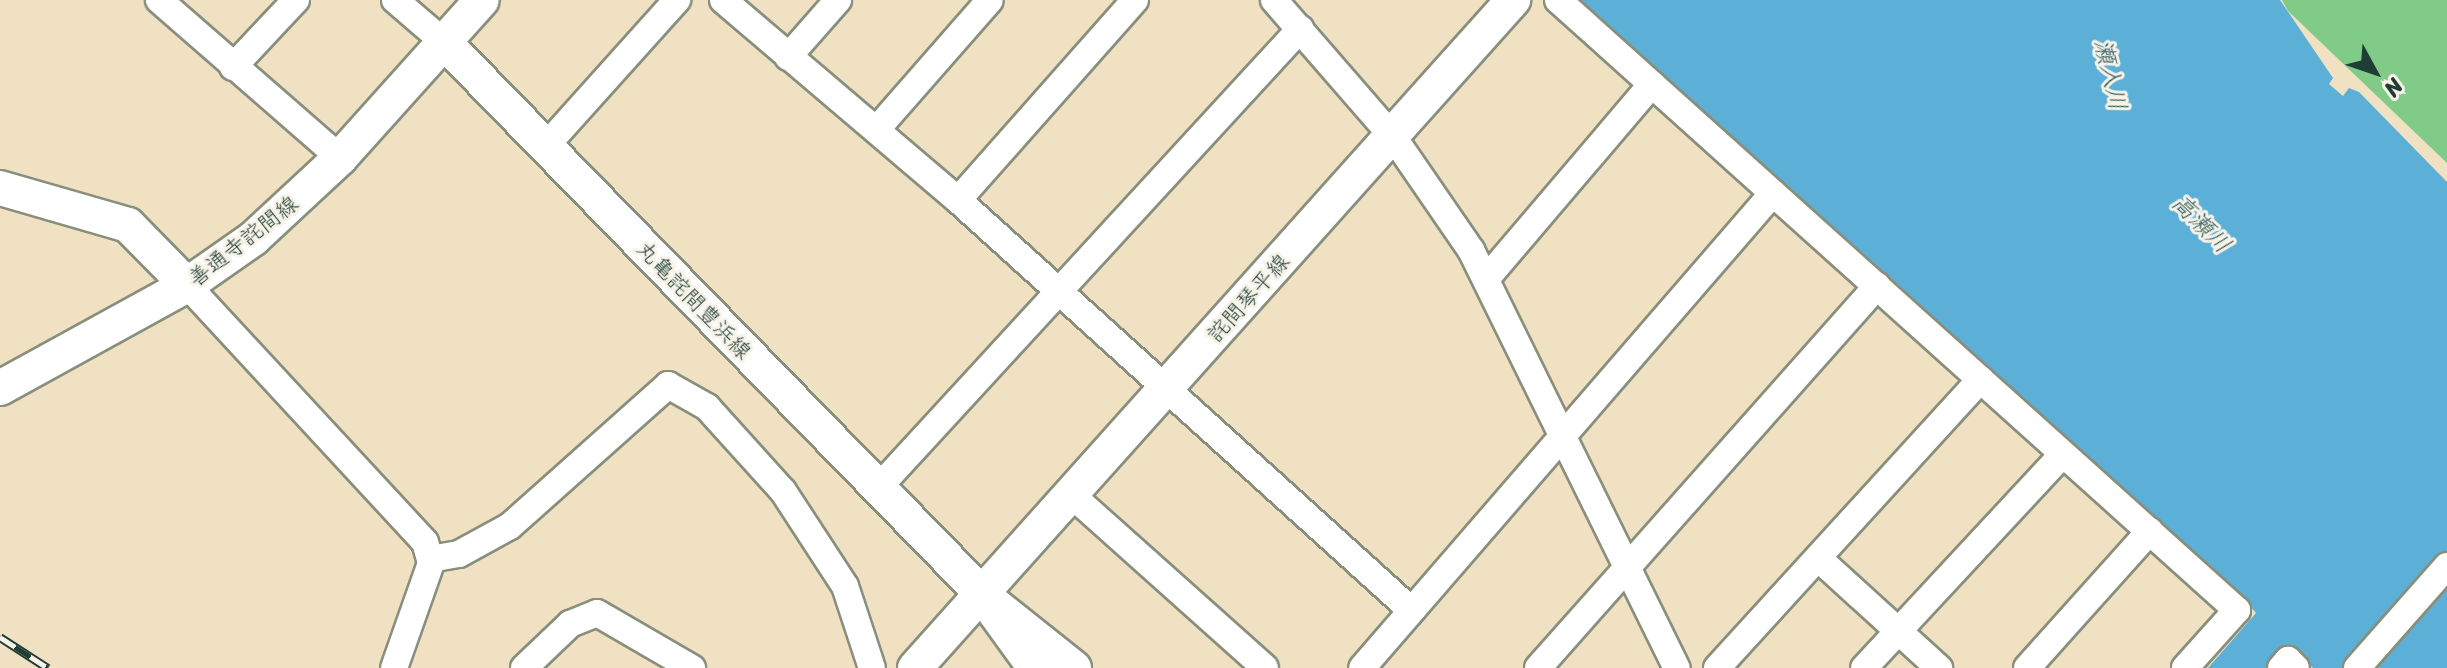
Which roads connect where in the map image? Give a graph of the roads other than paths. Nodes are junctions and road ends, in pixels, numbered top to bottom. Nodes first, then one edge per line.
1 (159, 0) edge
2 (296, 0) edge
3 (395, 0) edge
4 (482, 0) edge
5 (677, 0) edge
6 (723, 0) edge
7 (838, 0) edge
8 (990, 0) edge
9 (1135, 0) edge
10 (1274, 0) edge
11 (1513, 0) edge
12 (1558, 0) edge
13 (1300, 29) junction
14 (444, 42) junction
15 (790, 55) junction
16 (233, 67) junction
17 (1652, 84) junction
18 (877, 129) junction
19 (1394, 138) junction
20 (545, 147) junction
21 (340, 158) junction
22 (0, 188) edge
23 (1773, 193) junction
24 (958, 200) junction
25 (1486, 279) junction
26 (187, 285) junction
27 (1877, 286) junction
28 (1059, 293) junction
29 (1981, 379) junction
30 (3, 385) edge
31 (1164, 390) junction
32 (1563, 432) junction
33 (2063, 454) junction
34 (878, 488) junction
35 (1074, 497) junction
36 (2150, 531) junction
37 (1818, 558) junction
38 (430, 559) junction
39 (2447, 566) edge
40 (1627, 567) junction
41 (985, 597) junction
42 (1412, 611) junction
43 (1898, 631) junction
44 (394, 668) edge
45 (524, 668) edge
46 (692, 668) edge
47 (872, 668) edge
48 (915, 668) edge
49 (1035, 668) edge
50 (1074, 668) edge
51 (1265, 668) edge
52 (1362, 668) edge
53 (1538, 668) edge
54 (1677, 668) edge
55 (1717, 668) edge
56 (1864, 668) edge
57 (1939, 668) edge
58 (2027, 668) edge
59 (2185, 668) edge
60 (2281, 668) edge
61 (2296, 668) edge
62 (2357, 668) edge

1 - 16 street
2 - 16 street
3 - 14 street
4 - 14 main road
5 - 20 street
6 - 15 street
7 - 15 street
8 - 18 street
9 - 24 street
10 - 13 street
11 - 19 main road, 詫間琴平線
12 - 17 street
13 - 19 street
13 - 28 street
14 - 20 main road, 丸亀詫間豊浜線
14 - 21 main road, 善通寺詫間線
15 - 18 street
16 - 21 street
17 - 23 street
17 - 25 street
18 - 24 street
19 - 25 street
19 - 31 main road, 詫間琴平線
20 - 34 main road, 丸亀詫間豊浜線
21 - 26 main road, 善通寺詫間線
22 - 26 main road
23 - 27 street
23 - 32 street
24 - 28 street
25 - 32 street
26 - 30 main road, 善通寺詫間線
26 - 38 street
27 - 29 street
27 - 40 street
28 - 31 street
28 - 34 street
29 - 33 street
29 - 37 street
31 - 35 main road, 詫間琴平線
31 - 42 street
32 - 40 street
32 - 42 street
33 - 36 street
33 - 43 street
34 - 41 main road, 丸亀詫間豊浜線
35 - 41 main road, 詫間琴平線
35 - 51 street
36 - 58 street
36 - 59 street
37 - 43 street
37 - 55 street
38 - 44 street
38 - 47 street
39 - 62 street
40 - 53 street
40 - 54 street
41 - 48 main road, 詫間琴平線
41 - 49 main road, 丸亀詫間豊浜線
41 - 50 main road, 丸亀詫間豊浜線
42 - 52 street
43 - 56 street
43 - 57 street
45 - 46 street
60 - 61 street

